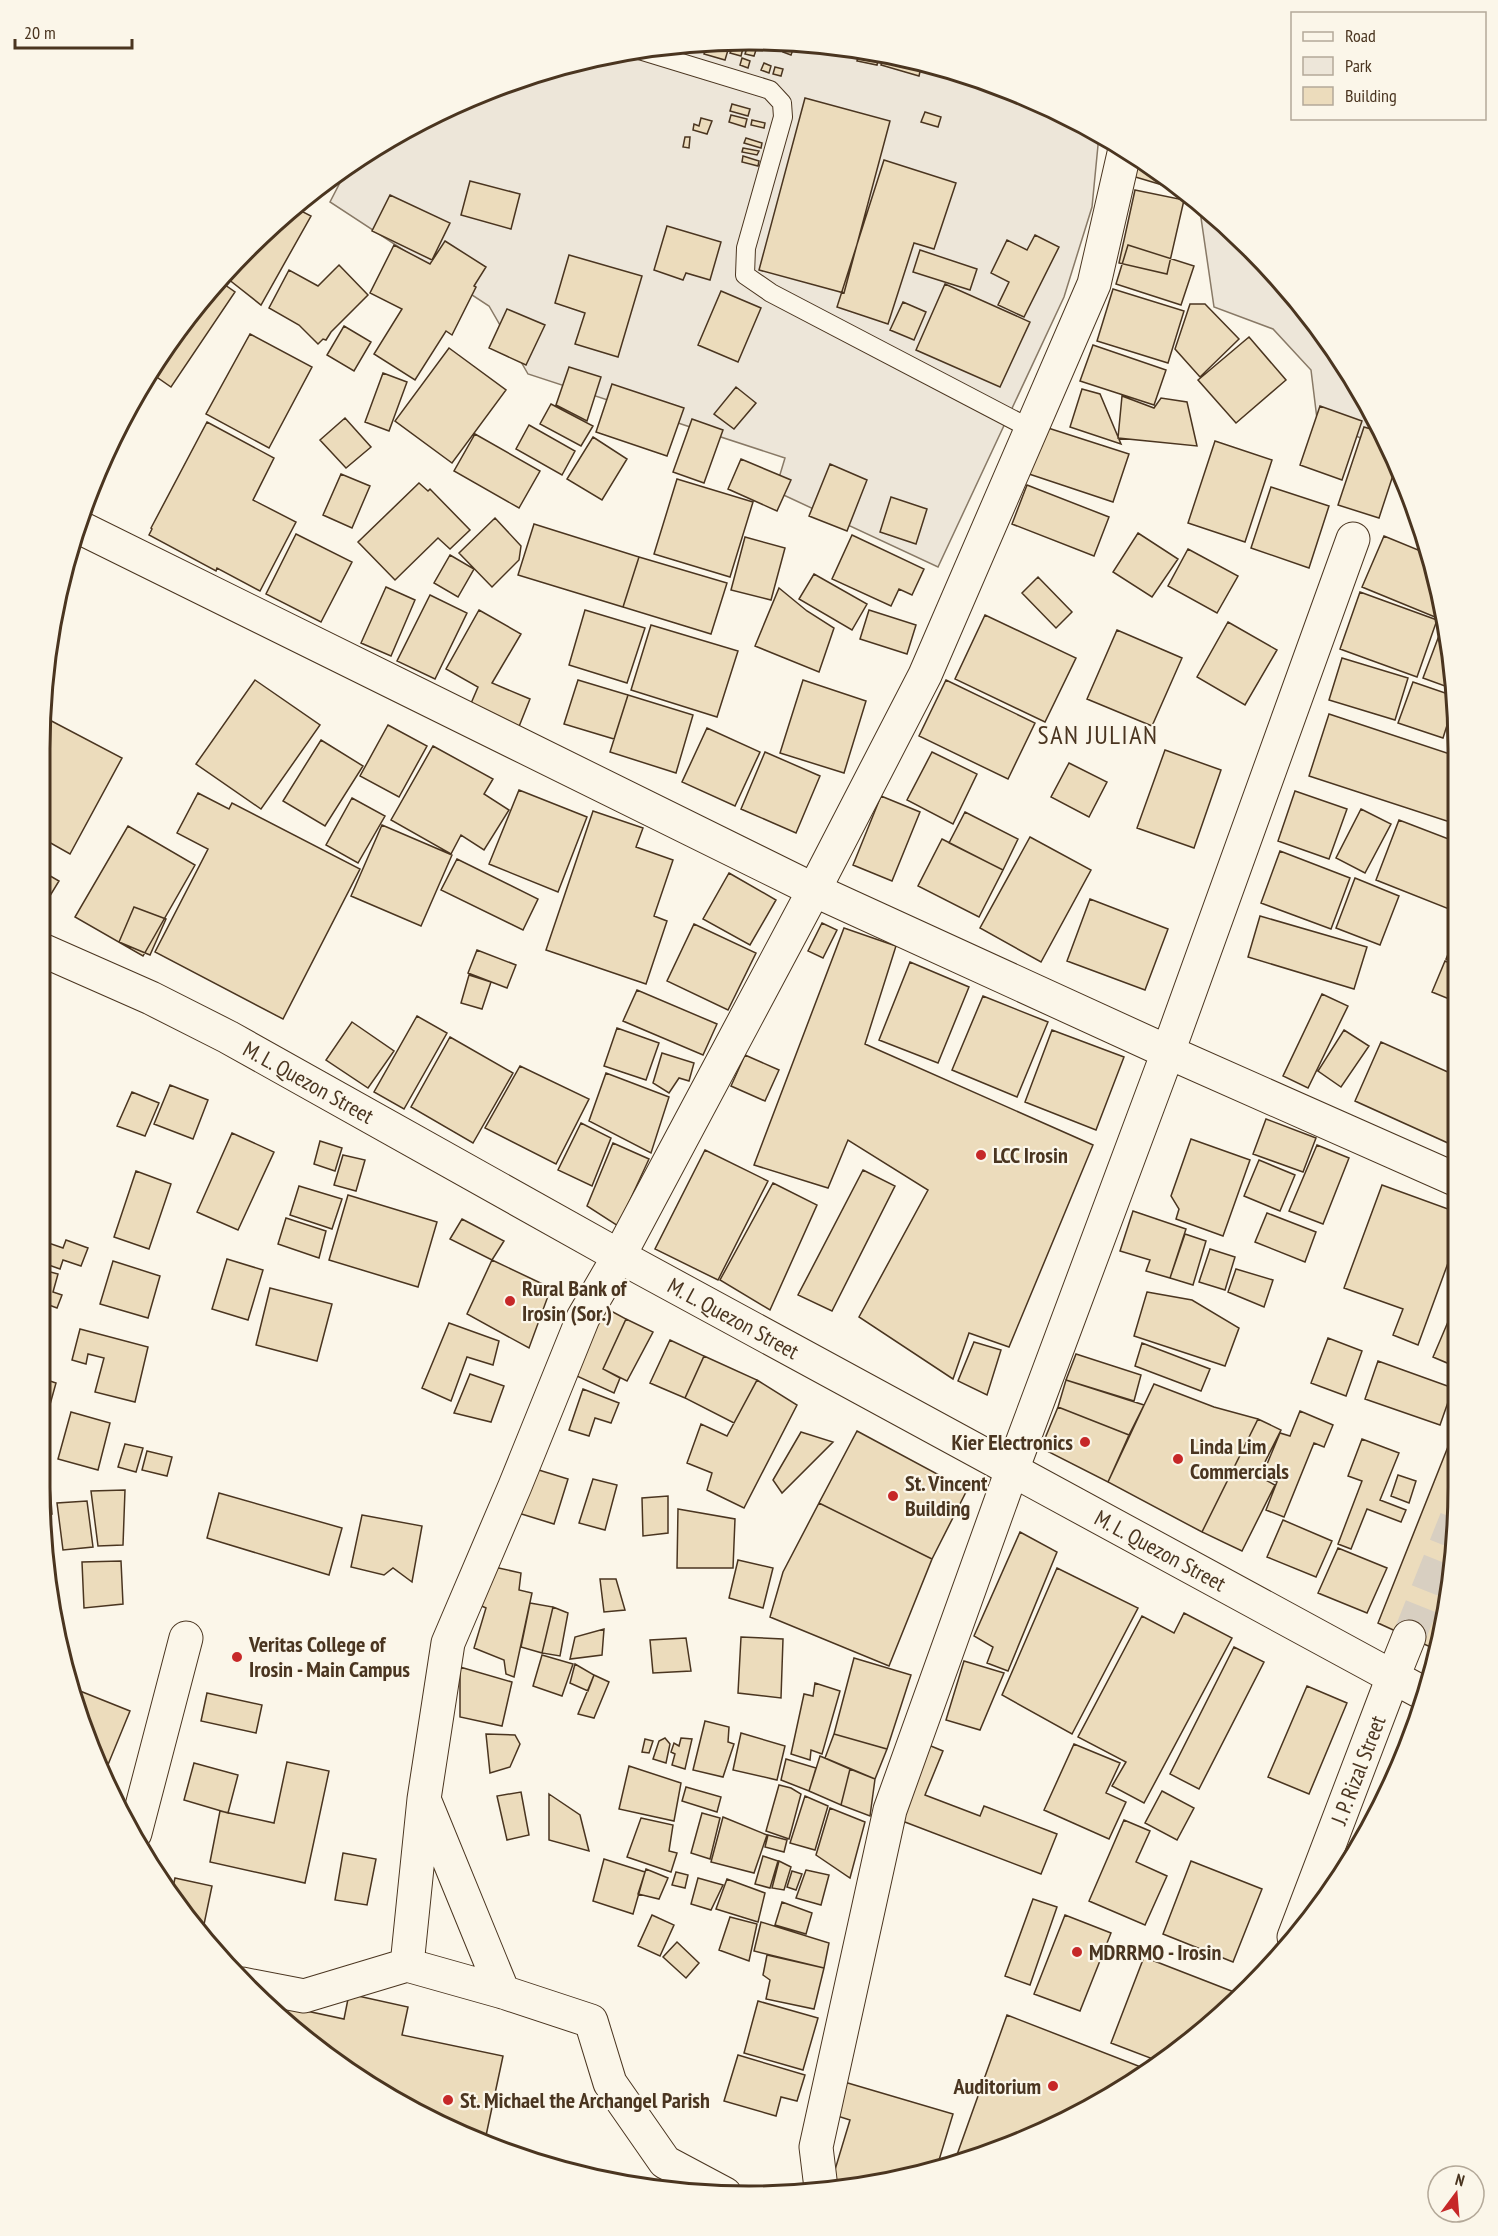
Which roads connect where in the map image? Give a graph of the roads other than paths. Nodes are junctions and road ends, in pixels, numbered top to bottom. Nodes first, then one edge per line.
1 (656, 55) edge
2 (1123, 158) edge
3 (1031, 429) junction
4 (85, 530) edge
5 (1353, 539) dead end
6 (814, 890) junction
7 (50, 953) edge
8 (1168, 1052) junction
9 (1448, 1176) edge
10 (619, 1256) junction
11 (1012, 1470) junction
12 (1409, 1637) tunnel mouth
13 (186, 1638) dead end
14 (1393, 1677) junction
15 (1418, 1690) edge
16 (424, 1799) junction
17 (137, 1825) edge
18 (1301, 1917) edge
19 (407, 1965) junction
20 (260, 1987) edge
21 (503, 1992) junction
22 (816, 2146) junction
23 (820, 2183) edge
24 (708, 2185) edge
25 (798, 2185) edge

1 - 3 lane
2 - 3 street
3 - 6 street
4 - 6 street
5 - 8 street
6 - 8 street
6 - 10 street
7 - 10 street, M. L. Quezon Street
8 - 9 street
8 - 11 street
10 - 11 street, M. L. Quezon Street
10 - 16 street
11 - 14 street, M. L. Quezon Street
11 - 22 street
12 - 14 street, J. P. Rizal Street
13 - 17 street
14 - 15 street, M. L. Quezon Street
14 - 18 street, J. P. Rizal Street
16 - 19 street
16 - 21 street
19 - 20 street
19 - 21 street
21 - 24 street
22 - 23 street
22 - 25 street

